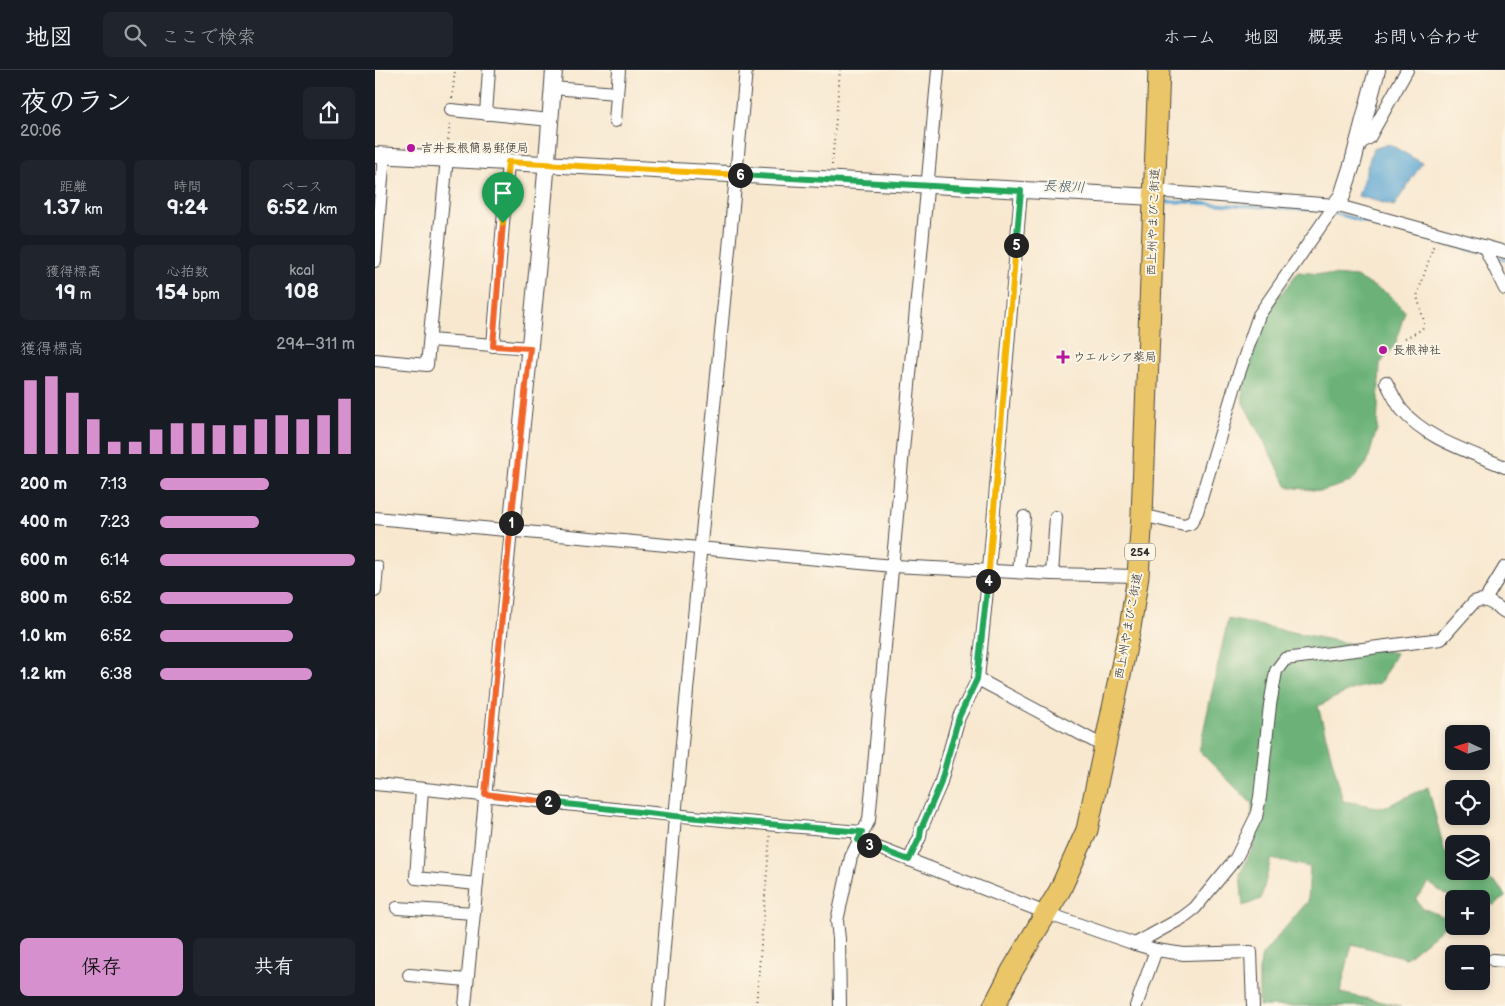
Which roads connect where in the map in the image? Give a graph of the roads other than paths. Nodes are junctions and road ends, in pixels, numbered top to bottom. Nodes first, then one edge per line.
1 (489, 70) edge
2 (554, 70) edge
3 (619, 70) edge
4 (746, 70) edge
5 (938, 70) edge
6 (1159, 70) edge
7 (1377, 70) edge
8 (1407, 70) edge
9 (552, 88) junction
10 (617, 92) junction
11 (451, 110) dead end
12 (486, 114) junction
13 (550, 120) junction
14 (615, 121) dead end
15 (1357, 145) junction
16 (379, 155) edge
17 (447, 158) junction
18 (508, 162) junction
19 (547, 164) junction
20 (736, 175) junction
21 (928, 186) junction
22 (1021, 191) junction
23 (1154, 194) junction
24 (1335, 205) junction
25 (1484, 246) junction
26 (1505, 252) edge
27 (375, 261) edge
28 (1505, 289) edge
29 (429, 340) junction
30 (493, 346) junction
31 (530, 348) junction
32 (375, 360) edge
33 (1386, 382) dead end
34 (1505, 467) edge
35 (1142, 515) junction
36 (1024, 517) dead end
37 (1056, 517) dead end
38 (375, 518) edge
39 (511, 530) junction
40 (702, 549) junction
41 (893, 566) junction
42 (375, 567) edge
43 (1505, 567) edge
44 (989, 570) junction
45 (1019, 572) junction
46 (1053, 574) junction
47 (1138, 576) junction
48 (375, 591) edge
49 (1485, 600) junction
50 (1505, 612) edge
51 (977, 679) junction
52 (1105, 748) junction
53 (375, 784) edge
54 (422, 789) junction
55 (485, 794) junction
56 (675, 816) junction
57 (860, 836) junction
58 (909, 860) junction
59 (477, 884) junction
60 (397, 908) dead end
61 (474, 913) junction
62 (1046, 913) junction
63 (1135, 944) junction
64 (1156, 950) junction
65 (409, 975) dead end
66 (467, 980) junction
67 (465, 1006) edge
68 (659, 1006) edge
69 (839, 1006) edge
70 (994, 1006) edge
71 (1136, 1006) edge
72 (1253, 1006) edge

1 - 12 street
2 - 9 street
3 - 10 street
4 - 20 street
5 - 21 street
6 - 23 highway, 西上州やまびこ街道 / 254
7 - 15 street
8 - 15 street
9 - 10 street
9 - 13 street
10 - 14 street
11 - 12 street
12 - 13 street
13 - 19 street
15 - 24 street
16 - 17 street
16 - 27 street
17 - 18 street
17 - 29 street
18 - 19 street
18 - 30 street
19 - 20 street
19 - 31 street
20 - 21 street
20 - 40 street
21 - 22 street
21 - 41 street
22 - 23 street
22 - 44 street
23 - 24 street
23 - 35 highway, 西上州やまびこ街道 / 254
24 - 25 street
24 - 35 street
25 - 26 street
25 - 28 street
29 - 30 street
29 - 32 street
30 - 31 street
31 - 39 street
33 - 34 street
35 - 47 highway, 西上州やまびこ街道 / 254
36 - 45 street
37 - 46 street
38 - 39 street
39 - 40 street
39 - 55 street
40 - 41 street
40 - 56 street
41 - 44 street
41 - 57 street
42 - 48 street
43 - 49 street
44 - 45 street
44 - 51 street
45 - 46 street
46 - 47 street
47 - 52 highway, 西上州やまびこ街道 / 254
49 - 50 street
49 - 63 street
51 - 52 street
51 - 58 street
52 - 62 highway, 西上州やまびこ街道 / 254
53 - 54 street
54 - 55 street
54 - 59 street
55 - 56 street
55 - 59 street
56 - 57 street
56 - 68 street
57 - 58 street
57 - 69 street
58 - 62 street
59 - 61 street
60 - 61 street
61 - 66 street
62 - 63 street
62 - 70 highway, 西上州やまびこ街道 / 254
63 - 64 street
64 - 71 street
64 - 72 street
65 - 66 street
66 - 67 street

